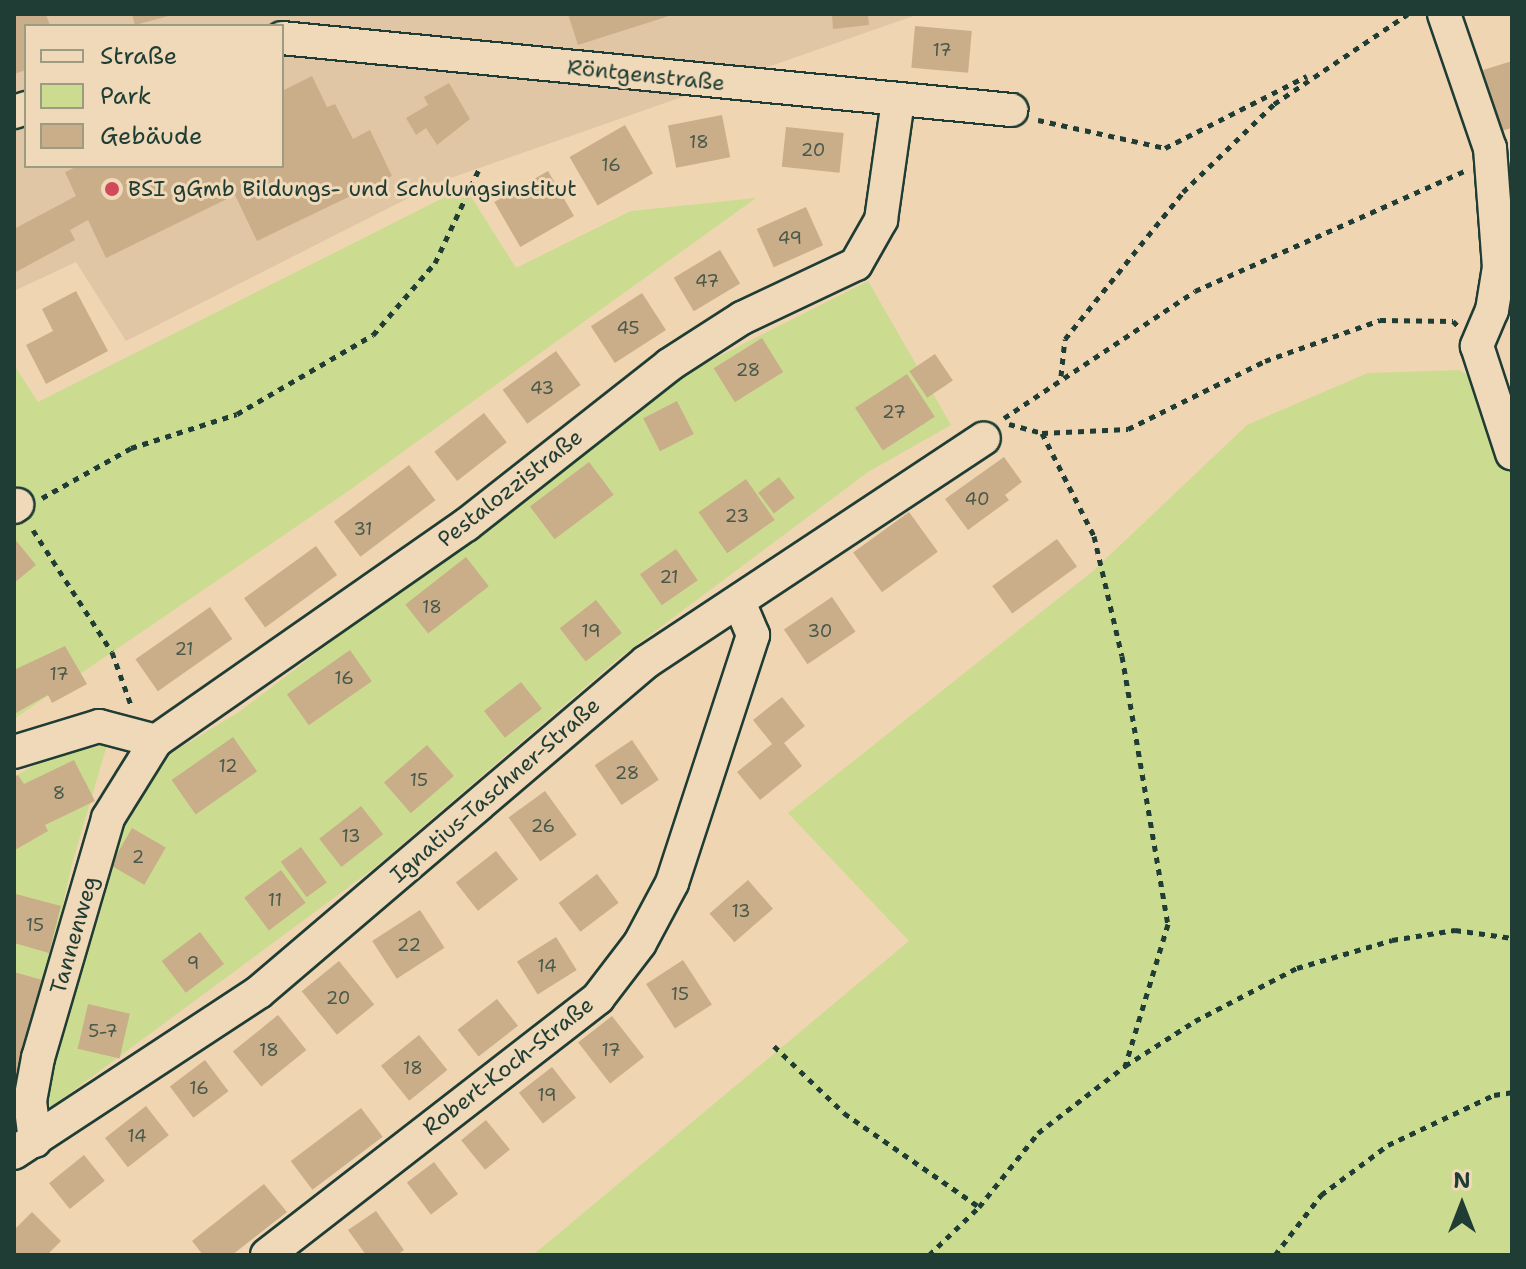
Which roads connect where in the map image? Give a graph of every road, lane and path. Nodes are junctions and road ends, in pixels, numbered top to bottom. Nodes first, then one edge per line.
1 (1408, 14) edge
2 (1444, 14) edge
3 (284, 38) edge
4 (1314, 74) junction
5 (898, 101) junction
6 (1017, 114) joint
7 (1492, 159) junction
8 (479, 169) dead end
9 (1477, 346) junction
10 (1060, 377) junction
11 (1042, 433) junction
12 (984, 438) dead end
13 (1512, 453) edge
14 (17, 508) edge
15 (739, 602) junction
16 (148, 737) junction
17 (14, 752) edge
18 (1512, 938) edge
19 (774, 1046) dead end
20 (1125, 1066) junction
21 (1512, 1092) edge
22 (24, 1147) edge
23 (979, 1207) junction
24 (267, 1255) edge
25 (929, 1255) edge
26 (1275, 1255) edge

1 - 4 path
2 - 7 street
3 - 5 street, Röntgenstraße
4 - 6 path
4 - 10 path
5 - 6 street, Röntgenstraße
5 - 16 street, Pestalozzistraße
7 - 9 street
7 - 10 path
8 - 14 path
9 - 11 path
9 - 13 street
10 - 11 path
11 - 20 path
12 - 15 street, Ignatius-Taschner-Straße
14 - 16 path
15 - 22 street, Ignatius-Taschner-Straße
15 - 24 street, Robert-Koch-Straße
16 - 17 street
16 - 22 street, Tannenweg
18 - 20 path
19 - 23 path
20 - 23 path
21 - 26 path
23 - 25 path

